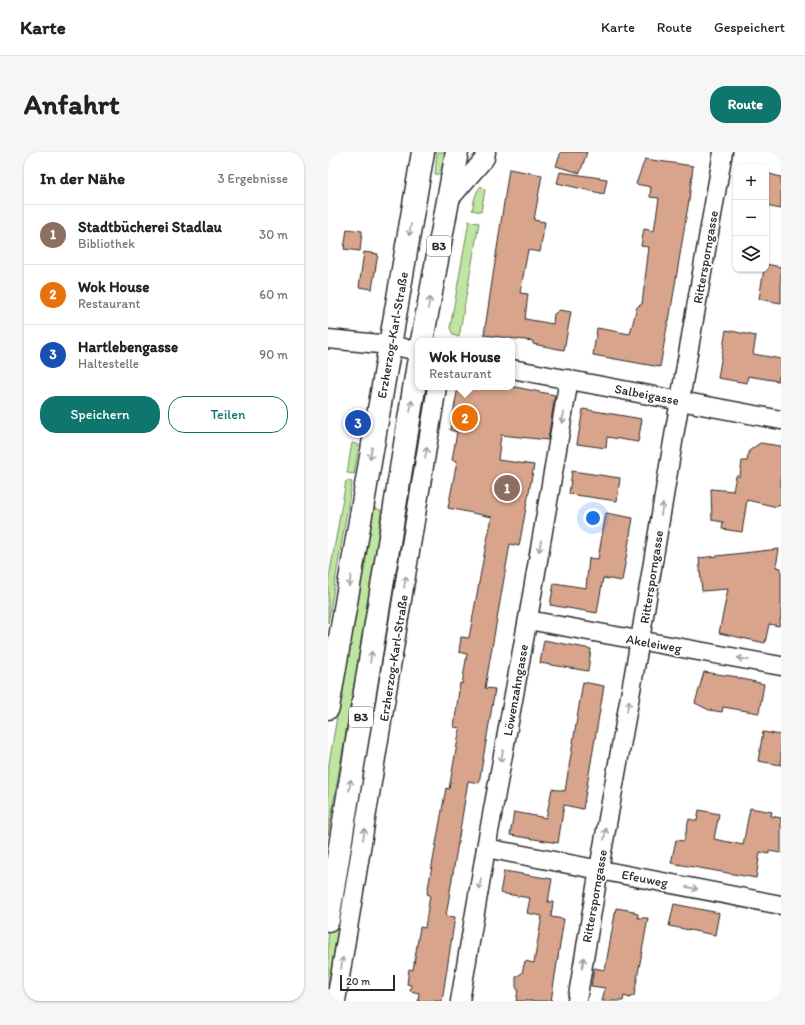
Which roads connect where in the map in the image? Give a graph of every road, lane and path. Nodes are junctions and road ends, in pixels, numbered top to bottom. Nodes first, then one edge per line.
1 (423, 152) edge
2 (457, 152) edge
3 (486, 152) edge
4 (723, 152) edge
5 (448, 201) junction
6 (423, 338) edge
7 (328, 339) edge
8 (390, 346) junction
9 (415, 350) edge
10 (515, 370) edge
11 (569, 379) junction
12 (415, 383) edge
13 (437, 390) edge
14 (680, 400) junction
15 (781, 420) edge
16 (528, 620) junction
17 (640, 640) junction
18 (781, 666) edge
19 (328, 708) edge
20 (486, 848) junction
21 (599, 869) junction
22 (781, 905) edge
23 (328, 920) edge
24 (336, 1001) edge
25 (460, 1001) edge
26 (577, 1001) edge

1 -> 8 main road, Erzherzog-Karl-Straße / B3
2 - 5 main road, B3
3 - 5 street
4 - 14 street, Rittersporngasse
6 -> 5 main road, B3
7 - 8 street
8 - 9 street
8 -> 19 main road, Erzherzog-Karl-Straße / B3
10 - 11 street, Salbeigasse
11 - 14 street, Salbeigasse
11 -> 16 street, Löwenzahngasse
23 -> 12 main road, Erzherzog-Karl-Straße / B3
24 -> 13 street, Erzherzog-Karl-Straße
14 - 15 street, Salbeigasse
17 -> 14 street, Rittersporngasse
16 - 17 street, Akeleiweg
16 -> 20 street, Löwenzahngasse
18 -> 17 street, Akeleiweg
21 -> 17 street, Rittersporngasse
20 - 21 street, Efeuweg
20 -> 25 street, Löwenzahngasse
21 -> 22 street, Efeuweg
26 -> 21 street, Rittersporngasse

